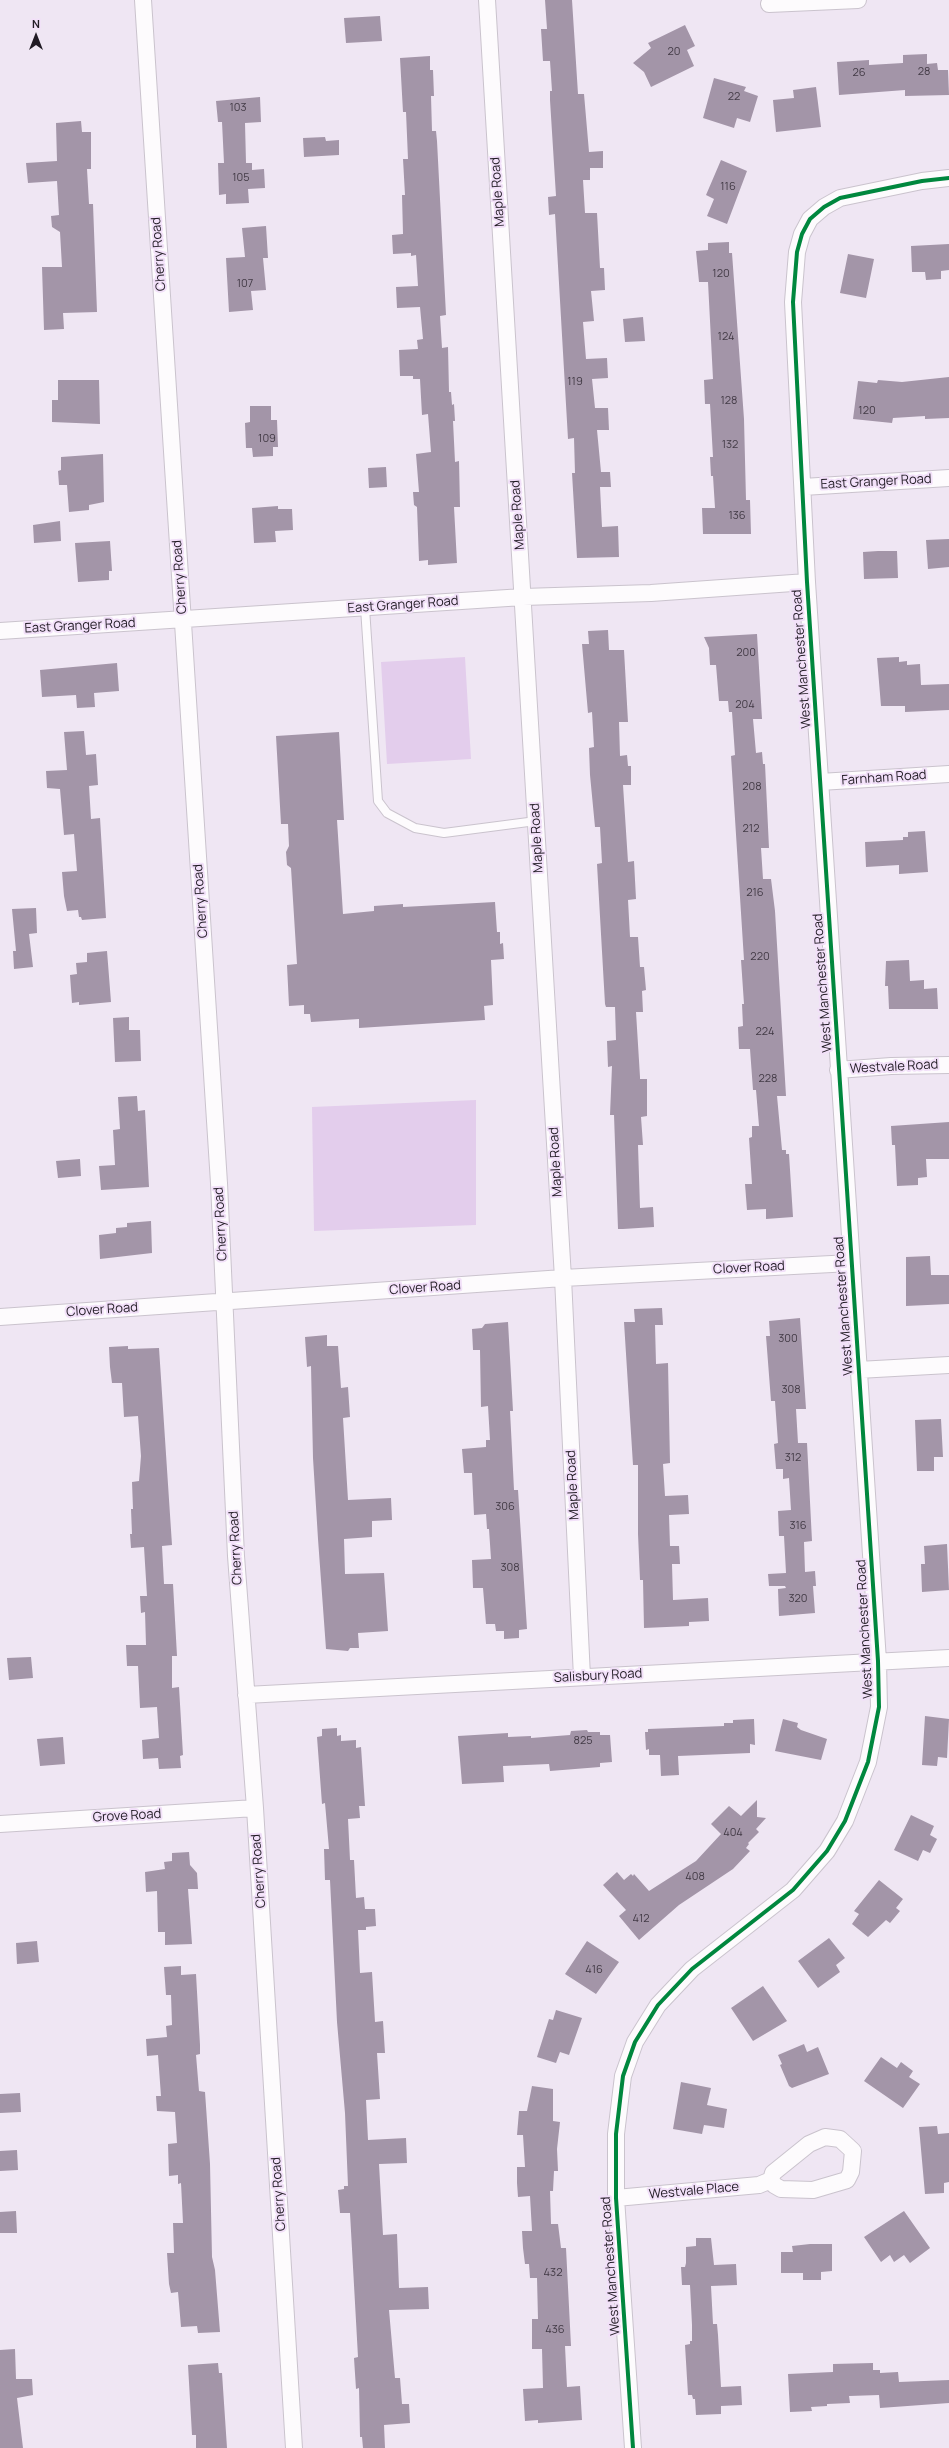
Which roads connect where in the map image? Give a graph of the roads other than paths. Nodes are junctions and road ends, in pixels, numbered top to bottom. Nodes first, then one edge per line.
1 (143, 0) edge
2 (487, 0) edge
3 (858, 0) edge
4 (770, 4) dead end
5 (949, 178) edge
6 (949, 478) edge
7 (803, 486) junction
8 (807, 582) junction
9 (523, 597) junction
10 (365, 608) junction
11 (183, 620) junction
12 (0, 631) edge
13 (949, 774) edge
14 (820, 782) junction
15 (536, 821) junction
16 (949, 1065) edge
17 (838, 1070) junction
18 (851, 1263) junction
19 (563, 1278) junction
20 (225, 1302) junction
21 (0, 1317) edge
22 (949, 1365) edge
23 (858, 1370) junction
24 (949, 1658) edge
25 (878, 1661) junction
26 (582, 1677) junction
27 (246, 1695) junction
28 (255, 1808) junction
29 (0, 1824) edge
30 (771, 2180) junction
31 (616, 2198) junction
32 (294, 2448) edge
33 (633, 2448) edge

1 - 11 street, Cherry Road
2 - 9 street, Maple Road
3 - 4 street
5 - 7 street, West Manchester Road
6 - 7 street, East Granger Road
7 - 8 street, West Manchester Road
8 - 9 street, East Granger Road
8 - 14 street, West Manchester Road
9 - 10 street, East Granger Road
9 - 15 street, Maple Road
10 - 11 street, East Granger Road
10 - 15 lane
11 - 12 street, East Granger Road
11 - 20 street, Cherry Road
13 - 14 street, Farnham Road
14 - 17 street, West Manchester Road
15 - 19 street, Maple Road
16 - 17 street, Westvale Road
17 - 18 street, West Manchester Road
18 - 19 street, Clover Road
18 - 23 street, West Manchester Road
19 - 20 street, Clover Road
19 - 26 street, Maple Road
20 - 21 street, Clover Road
20 - 27 street, Cherry Road
22 - 23 street
23 - 25 street, West Manchester Road
24 - 25 street, Salisbury Road
25 - 26 street, Salisbury Road
25 - 31 street, West Manchester Road
26 - 27 street, Salisbury Road
27 - 28 street, Cherry Road
28 - 29 street, Grove Road
28 - 32 street, Cherry Road
30 - 30 street
30 - 31 street, Westvale Place
31 - 33 street, West Manchester Road

